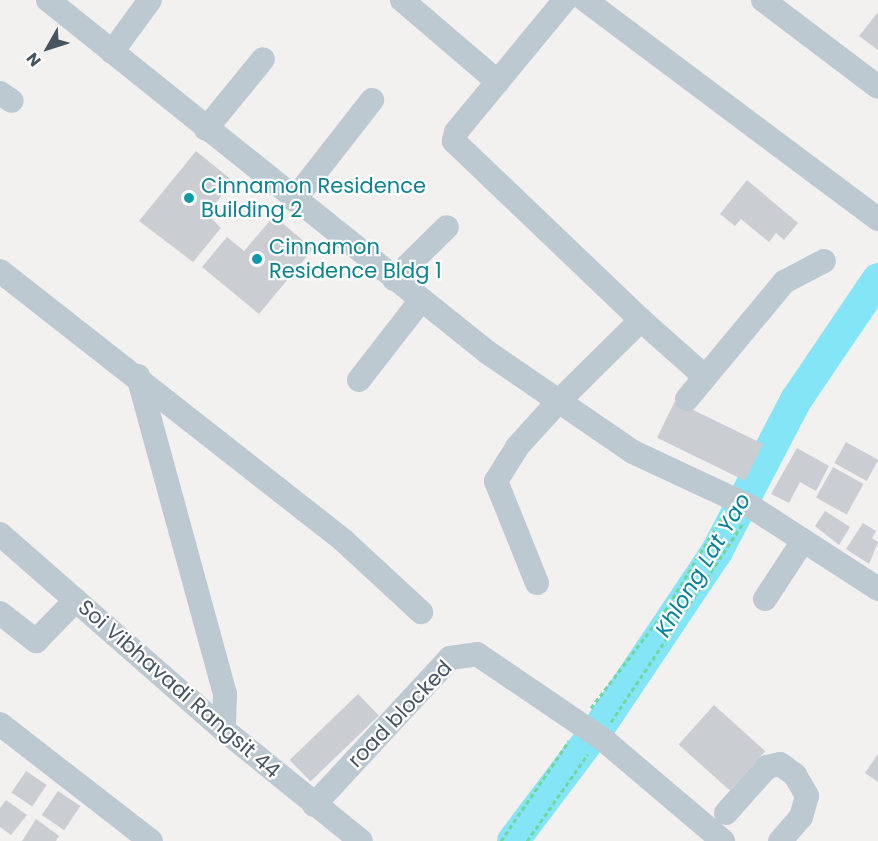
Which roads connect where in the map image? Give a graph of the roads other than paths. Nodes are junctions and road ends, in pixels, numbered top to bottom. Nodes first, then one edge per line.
1 (48, 0) edge
2 (150, 0) edge
3 (402, 0) edge
4 (565, 0) edge
5 (585, 0) edge
6 (763, 0) edge
7 (112, 52) junction
8 (263, 59) dead end
9 (498, 82) junction
10 (878, 87) edge
11 (372, 100) dead end
12 (206, 129) junction
13 (294, 200) junction
14 (878, 219) edge
15 (447, 227) dead end
16 (824, 261) dead end
17 (0, 271) edge
18 (394, 279) junction
19 (421, 300) junction
20 (641, 320) junction
21 (138, 376) junction
22 (704, 376) junction
23 (359, 380) dead end
24 (687, 399) dead end
25 (558, 402) junction
26 (0, 534) edge
27 (803, 541) junction
28 (537, 583) dead end
29 (876, 584) edge
30 (765, 598) dead end
31 (76, 600) junction
32 (421, 612) dead end
33 (0, 613) edge
34 (0, 724) edge
35 (224, 730) junction
36 (314, 805) junction
37 (726, 813) dead end
38 (150, 841) edge
39 (361, 841) edge
40 (723, 841) edge
41 (780, 841) edge

1 - 7 street
2 - 7 street
3 - 9 street
4 - 9 street
5 - 14 street
6 - 10 street
7 - 12 street
8 - 12 street
9 - 20 street
11 - 13 street
12 - 13 street
13 - 18 street
15 - 18 street
16 - 22 street
17 - 21 street
18 - 19 street
19 - 23 street
19 - 25 street
20 - 22 street
20 - 25 street
21 - 32 street
21 - 35 street
22 - 24 street
25 - 27 street
25 - 28 street
26 - 31 street, Soi Vibhavadi Rangsit 44
27 - 29 street
27 - 30 street
31 - 33 street
31 - 35 street, Soi Vibhavadi Rangsit 44
34 - 38 street
35 - 36 street, Soi Vibhavadi Rangsit 44
36 - 39 street, Soi Vibhavadi Rangsit 44
36 - 40 street, road blocked
37 - 41 street

